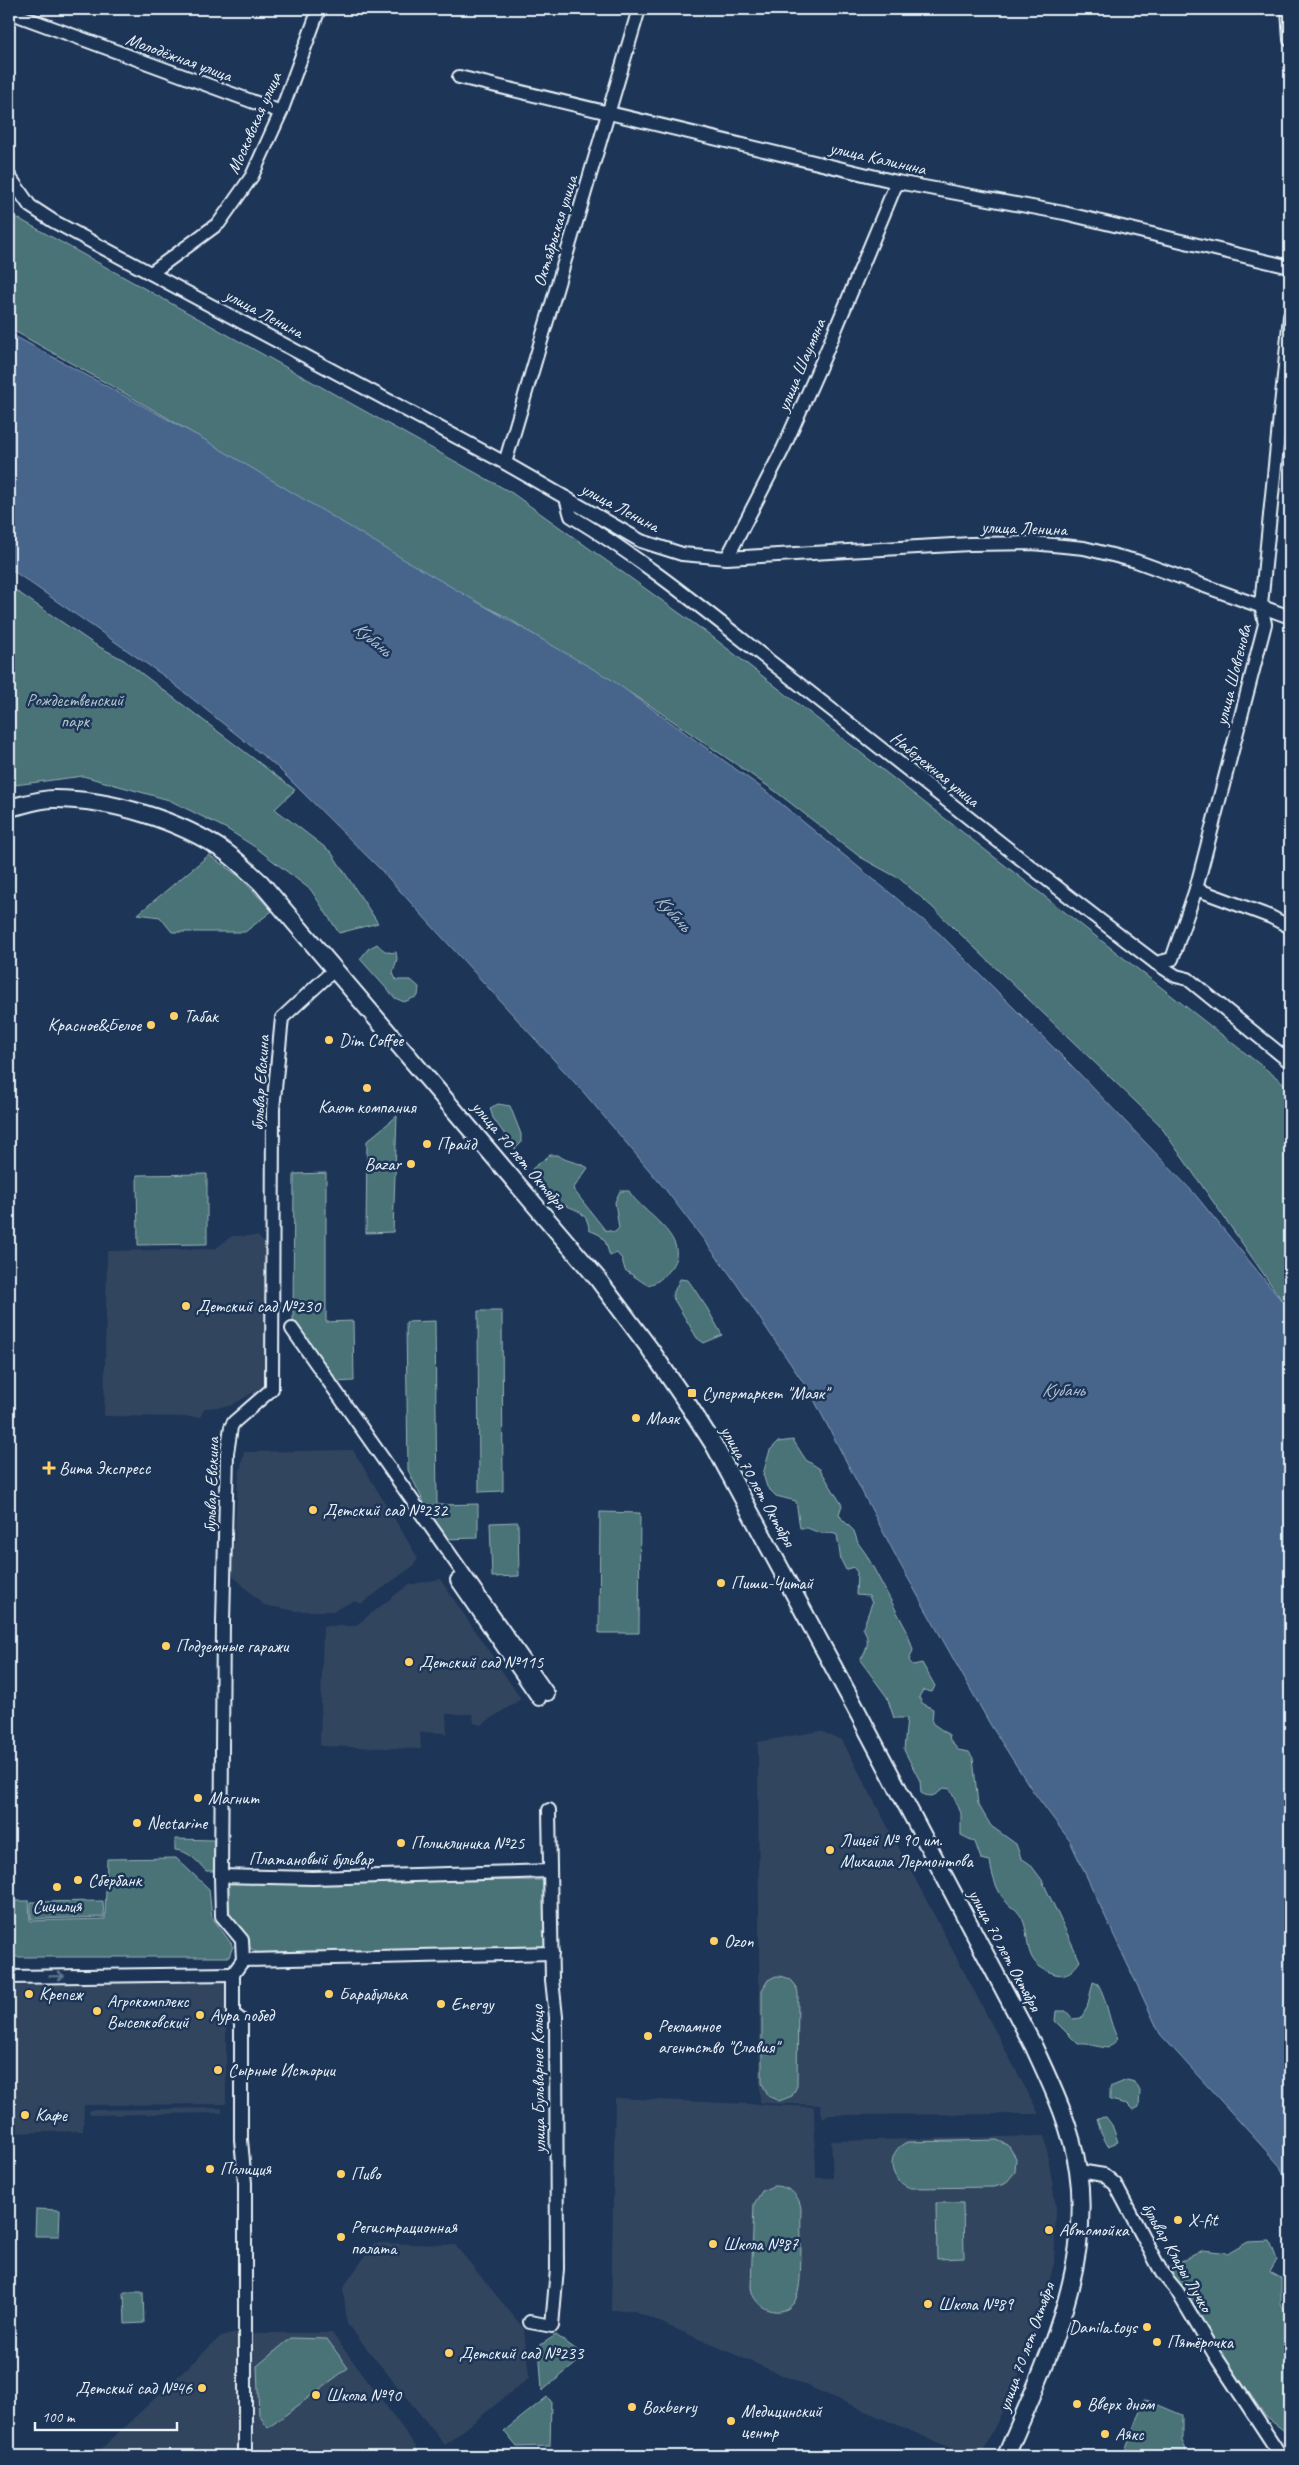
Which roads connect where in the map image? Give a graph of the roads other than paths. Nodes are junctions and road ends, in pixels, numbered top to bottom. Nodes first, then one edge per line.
1 (319, 9) edge
2 (639, 9) edge
3 (1288, 9) edge
4 (9, 12) edge
5 (1290, 40) edge
6 (459, 77) dead end
7 (281, 112) junction
8 (608, 112) junction
9 (9, 176) edge
10 (897, 182) junction
11 (1290, 267) edge
12 (151, 273) junction
13 (1290, 316) edge
14 (505, 463) junction
15 (566, 498) junction
16 (727, 558) junction
17 (1260, 605) junction
18 (1290, 617) edge
19 (9, 808) edge
20 (1196, 889) junction
21 (1290, 927) edge
22 (1172, 959) junction
23 (1156, 963) junction
24 (335, 969) junction
25 (1188, 979) junction
26 (1290, 1062) edge
27 (292, 1329) dead end
28 (544, 1697) dead end
29 (549, 1810) dead end
30 (550, 1870) junction
31 (222, 1876) junction
32 (552, 1953) junction
33 (242, 1960) junction
34 (234, 1974) junction
35 (9, 1977) edge
36 (1078, 2171) junction
37 (530, 2322) dead end
38 (245, 2456) edge
39 (1006, 2456) edge
40 (1281, 2456) edge

1 - 7 street, Московская улица
2 - 8 street, Октябрьская улица
3 - 5 street
4 - 7 street, Молодёжная улица
6 - 8 street, улица Калинина
7 - 12 street, Московская улица
8 - 10 street, улица Калинина
8 - 14 street, Октябрьская улица
9 - 12 street, улица Ленина
10 - 11 street, улица Калинина
10 - 16 street, улица Шаумяна
12 - 14 street, улица Ленина
13 - 17 street, улица Шовгенова
14 - 15 street, улица Ленина
15 - 16 street, улица Ленина
15 - 23 street, Набережная улица
16 - 17 street, улица Ленина
17 - 18 street, улица Ленина
17 - 20 street, улица Шовгенова
19 - 24 main road, улица 70 лет Октября
20 - 21 street
20 - 22 street, улица Шовгенова
22 - 23 street
22 - 25 street
23 - 25 street, Набережная улица
24 - 31 street, бульвар Евскина
24 - 36 main road, улица 70 лет Октября
25 - 26 street, Набережная улица
27 - 28 street
29 - 30 street, улица Бульварное Кольцо
30 - 31 street, Платановый бульвар
30 - 32 street, улица Бульварное Кольцо
31 - 33 street, бульвар Евскина
32 - 33 street
32 - 37 street, улица Бульварное Кольцо
33 - 34 street
35 -> 34 street
34 - 38 street
36 - 39 main road, улица 70 лет Октября
36 - 40 street, бульвар Клары Лучко

